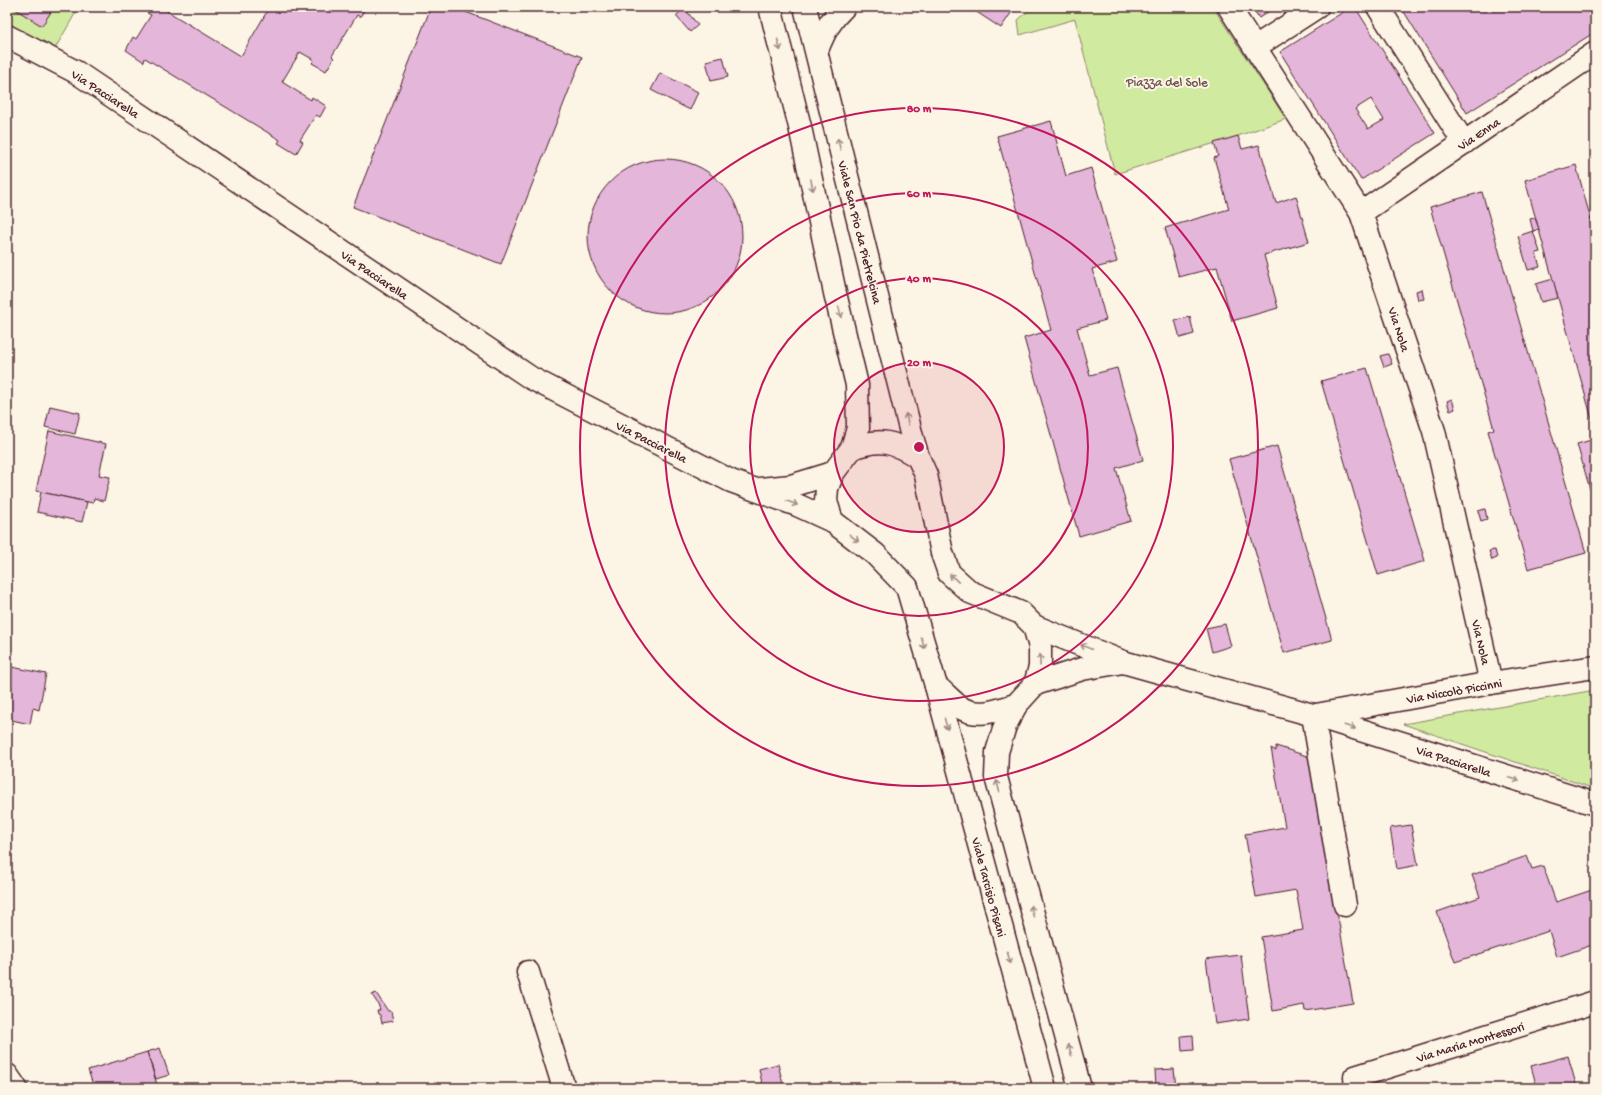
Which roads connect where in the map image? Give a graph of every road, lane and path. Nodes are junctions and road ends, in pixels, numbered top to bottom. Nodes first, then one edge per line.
1 (770, 7) edge
2 (805, 7) edge
3 (844, 7) edge
4 (1229, 7) edge
5 (1317, 7) edge
6 (1378, 7) edge
7 (7, 36) edge
8 (1255, 47) junction
9 (817, 50) junction
10 (1595, 53) edge
11 (1464, 143) junction
12 (1361, 213) junction
13 (852, 448) junction
14 (918, 457) junction
15 (833, 473) junction
16 (755, 489) junction
17 (832, 521) junction
18 (1034, 626) junction
19 (1122, 662) junction
20 (1595, 667) edge
21 (1491, 683) junction
22 (1035, 684) junction
23 (936, 686) junction
24 (1016, 705) junction
25 (1313, 715) junction
26 (1595, 804) edge
27 (1345, 905) dead end
28 (528, 972) dead end
29 (1595, 1002) edge
30 (7, 1075) edge
31 (16, 1088) edge
32 (564, 1088) edge
33 (1045, 1088) edge
34 (1080, 1088) edge
35 (1356, 1088) edge

1 -> 13 street
2 - 9 street, Viale San Pio da Pietrelcina
3 - 9 street
4 - 8 street, Via Nola
5 - 8 street
6 - 11 street
7 - 16 street, Via Pacciarella
8 - 12 street, Via Nola
14 -> 9 street, Viale San Pio da Pietrelcina
10 - 11 street, Via Enna
11 - 12 street, Via Enna
12 - 21 street, Via Nola
13 - 14 street
13 - 15 street
18 -> 14 street, Viale San Pio da Pietrelcina
15 - 16 street
15 - 17 street
16 -> 17 street, Via Pacciarella
17 -> 23 street, Viale Tarcisio Pisani
19 -> 18 street, Via Pacciarella
22 -> 18 street
19 - 22 street
19 - 25 street, Via Pacciarella
20 - 21 street, Via Niccolò Piccinni
21 - 25 street, Via Niccolò Piccinni
22 - 24 street
23 - 24 street
23 -> 33 street, Viale Tarcisio Pisani
34 -> 24 street
25 -> 26 street, Via Pacciarella
25 - 27 street
28 - 32 street
29 - 35 street, Via Maria Montessori
30 - 31 street

